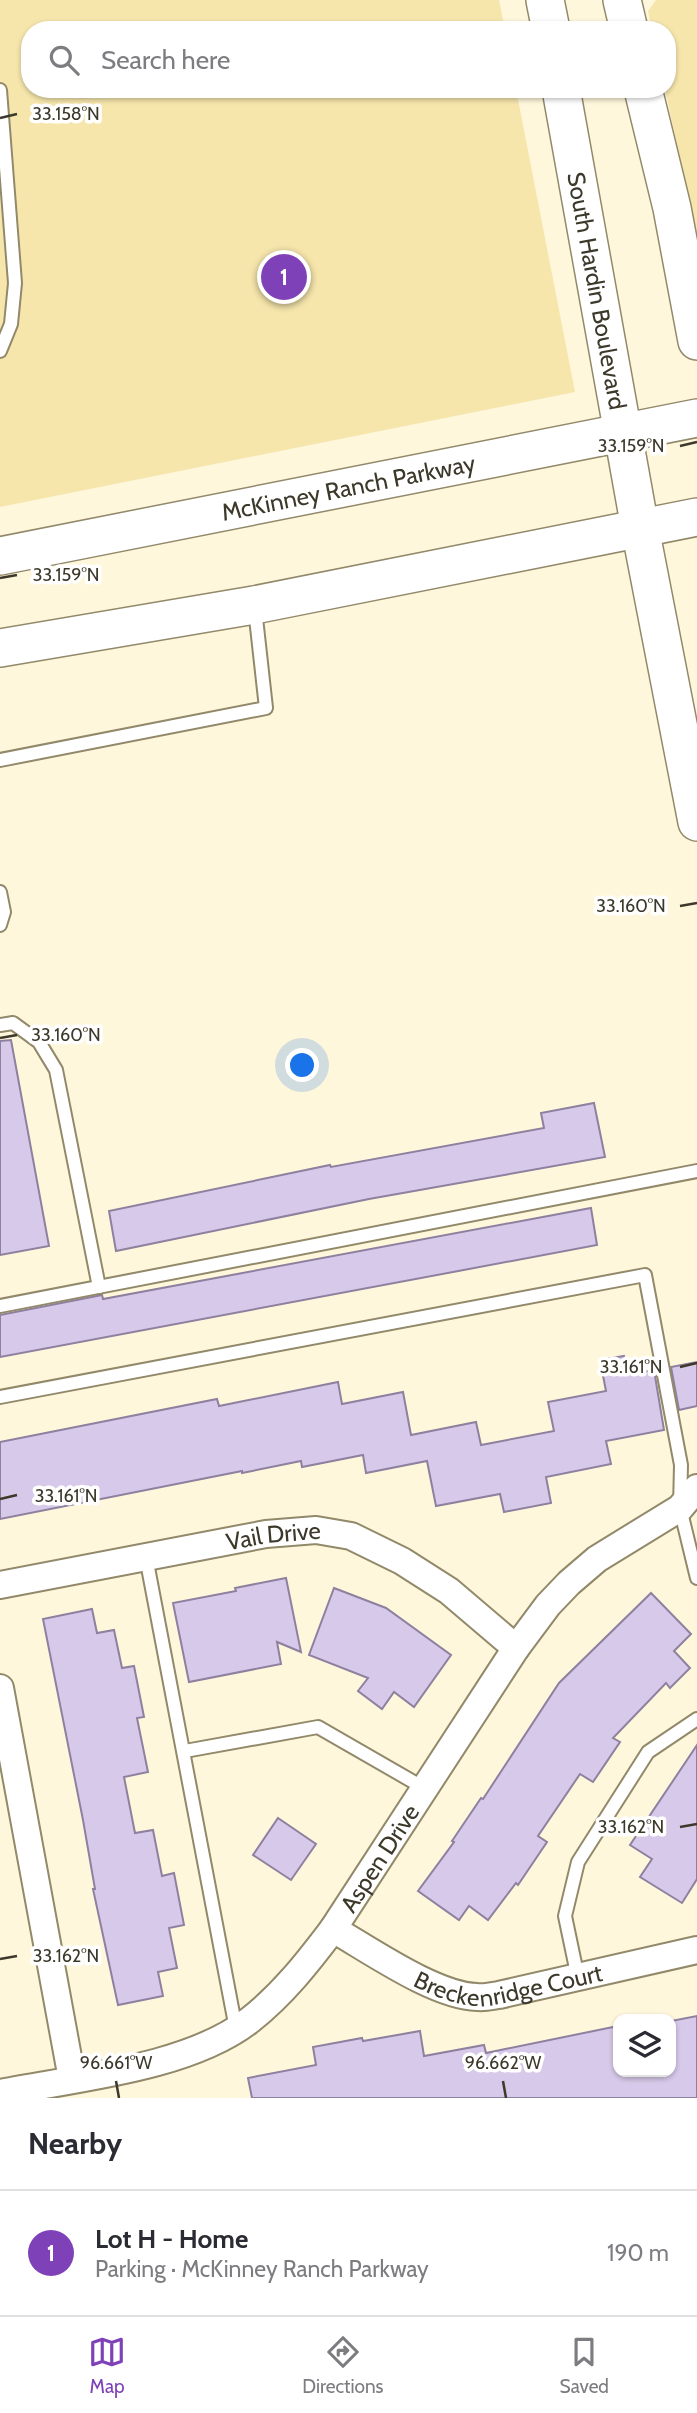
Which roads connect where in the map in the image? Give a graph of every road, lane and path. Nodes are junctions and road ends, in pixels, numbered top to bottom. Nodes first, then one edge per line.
1 (545, 0) edge
2 (622, 0) edge
3 (549, 21) edge
4 (627, 21) edge
5 (0, 90) edge
6 (563, 98) edge
7 (645, 98) edge
8 (697, 341) edge
9 (0, 351) edge
10 (697, 418) edge
11 (622, 432) junction
12 (697, 517) edge
13 (640, 528) junction
14 (0, 556) edge
15 (254, 605) junction
16 (0, 648) edge
17 (0, 760) edge
18 (697, 822) edge
19 (0, 892) edge
20 (0, 925) edge
21 (0, 1025) edge
22 (697, 1171) edge
23 (99, 1287) junction
24 (0, 1306) edge
25 (0, 1397) edge
26 (697, 1488) edge
27 (688, 1508) edge
28 (146, 1557) junction
29 (697, 1578) edge
30 (0, 1585) edge
31 (516, 1648) junction
32 (0, 1688) edge
33 (697, 1719) edge
34 (185, 1751) junction
35 (425, 1788) junction
36 (333, 1929) junction
37 (697, 1950) edge
38 (578, 1978) junction
39 (236, 2029) junction
40 (72, 2079) junction
41 (0, 2092) edge

1 - 3 main road
2 - 4 main road
5 - 9 lane
6 - 11 main road, South Hardin Boulevard
7 - 8 main road
10 - 11 main road, McKinney Ranch Parkway
11 - 13 main road, South Hardin Boulevard
11 - 14 main road, McKinney Ranch Parkway
12 - 13 main road
13 - 15 main road
13 - 18 main road, South Hardin Boulevard
15 - 16 main road
15 - 17 lane
19 - 20 lane
21 - 23 lane
22 - 23 lane
23 - 24 lane
25 - 27 lane
26 - 27 street, Aspen Drive
27 - 29 lane
27 - 31 street, Aspen Drive
28 - 30 street, Vail Drive
28 - 31 street, Vail Drive
28 - 34 lane
31 - 35 street, Aspen Drive
32 - 40 street
33 - 38 lane
34 - 35 lane
34 - 39 lane
35 - 36 street, Aspen Drive
36 - 38 street, Breckenridge Court
36 - 39 street, Aspen Drive
37 - 38 street, Breckenridge Court
39 - 40 street, Aspen Drive
40 - 41 street, Aspen Drive

